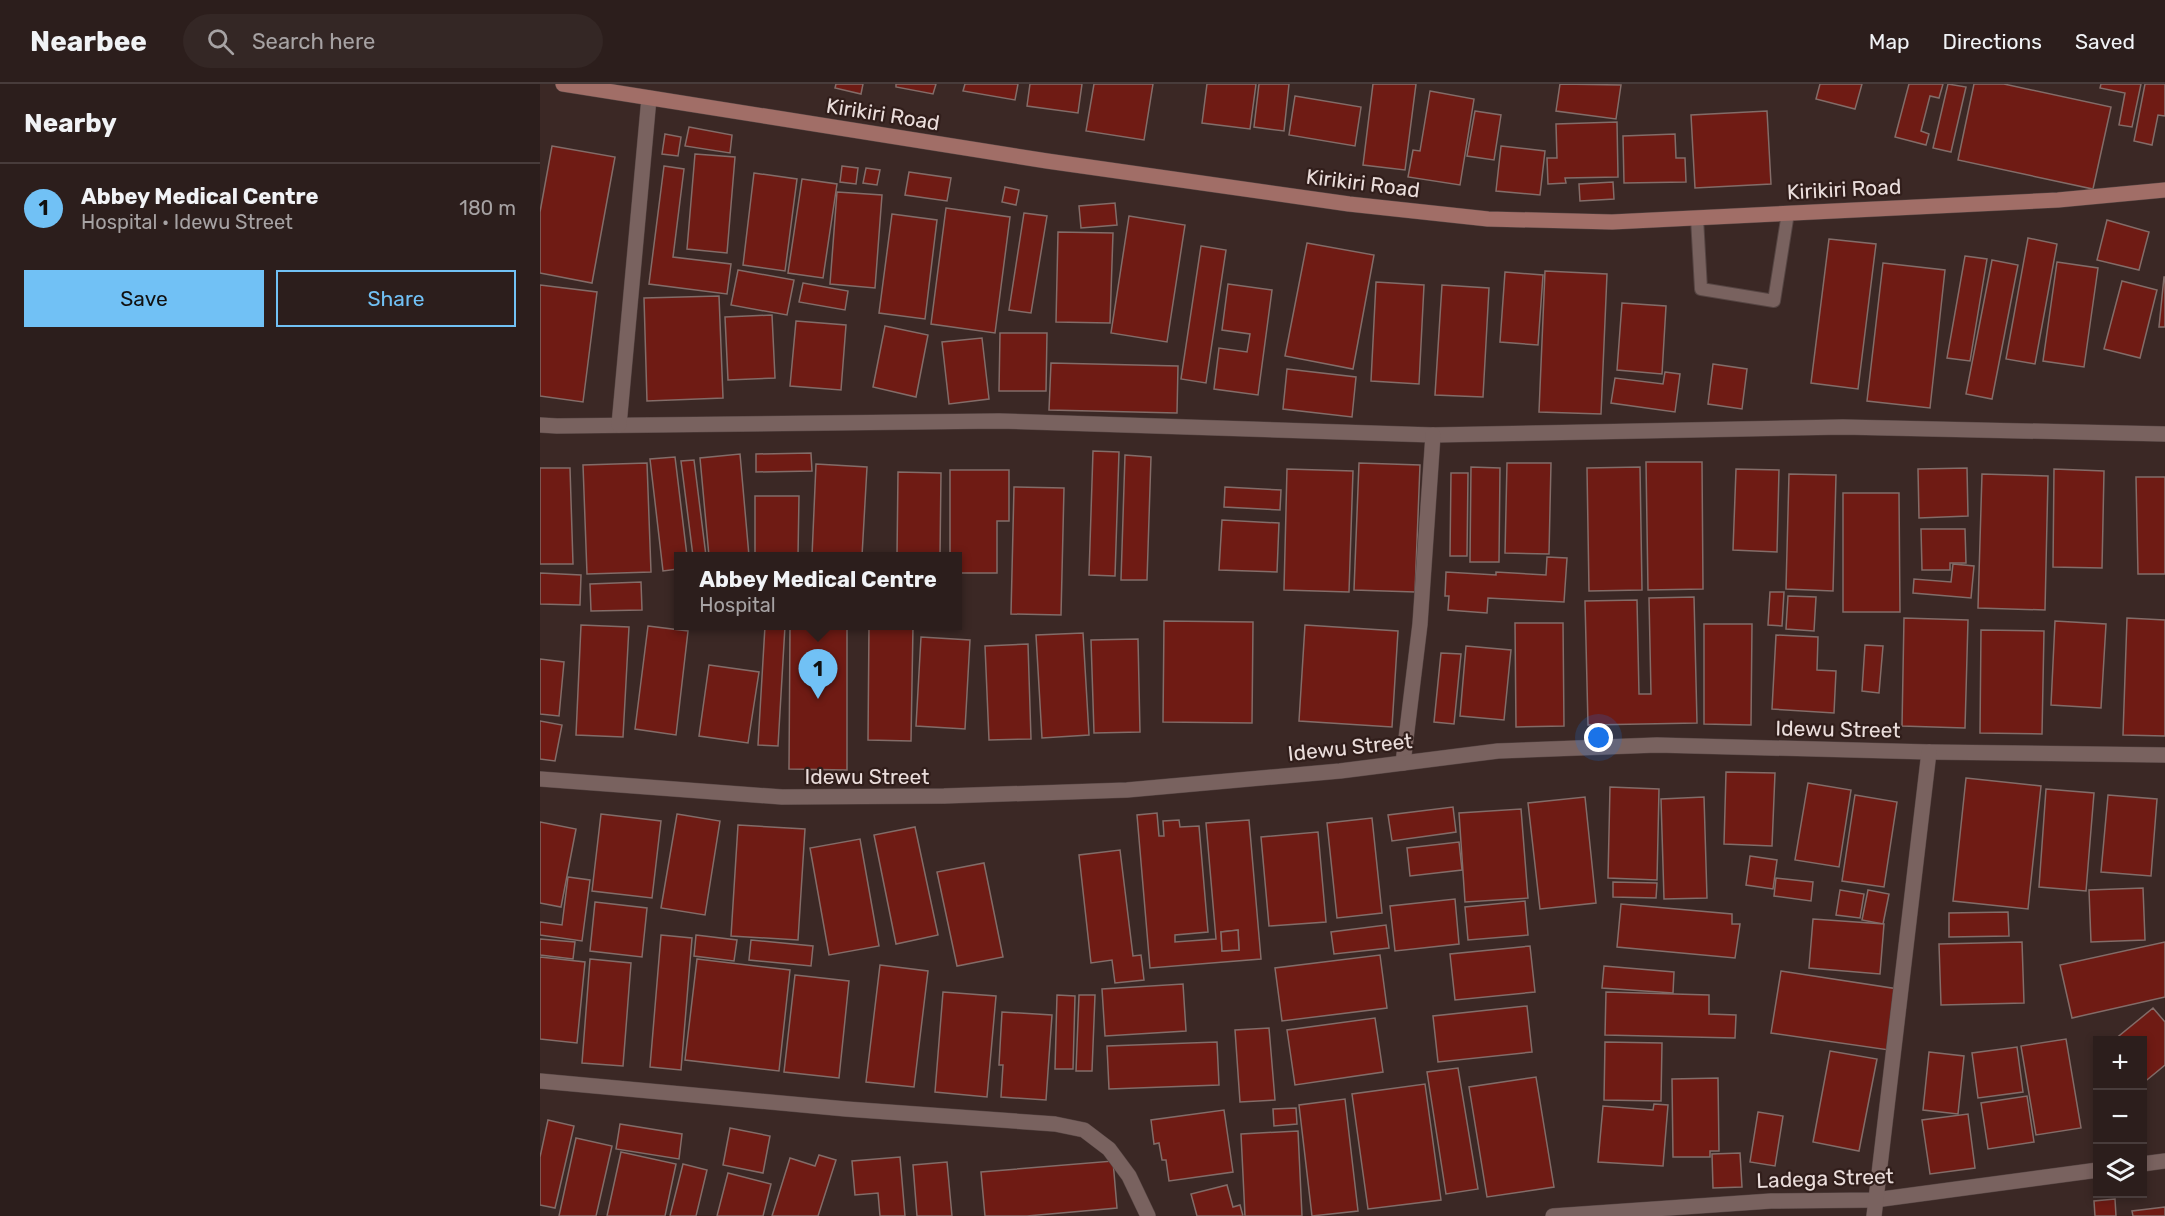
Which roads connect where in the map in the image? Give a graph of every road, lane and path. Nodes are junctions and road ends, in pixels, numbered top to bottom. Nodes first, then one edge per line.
1 (563, 84) edge
2 (650, 98) junction
3 (2165, 190) edge
4 (1788, 213) junction
5 (1698, 218) junction
6 (540, 424) edge
7 (619, 425) junction
8 (2165, 434) edge
9 (1433, 435) junction
10 (1929, 752) junction
11 (2165, 755) edge
12 (1402, 763) junction
13 (540, 780) edge
14 (540, 1082) edge
15 (2165, 1161) edge
16 (2147, 1163) edge
17 (2093, 1171) edge
18 (1875, 1200) junction
19 (1148, 1216) edge
20 (1553, 1216) edge
21 (1874, 1216) edge

1 - 2 main road, Kirikiri Road
2 - 5 main road, Kirikiri Road
2 - 7 street
3 - 4 main road, Kirikiri Road
4 - 5 main road, Kirikiri Road
4 - 5 lane
6 - 7 street
7 - 9 street
8 - 9 street
9 - 12 street
10 - 11 street, Idewu Street
10 - 12 street, Idewu Street
10 - 18 street
12 - 13 street, Idewu Street
14 - 19 street
15 - 16 street
17 - 18 street, Ladega Street
18 - 20 street, Ladega Street
18 - 21 street

